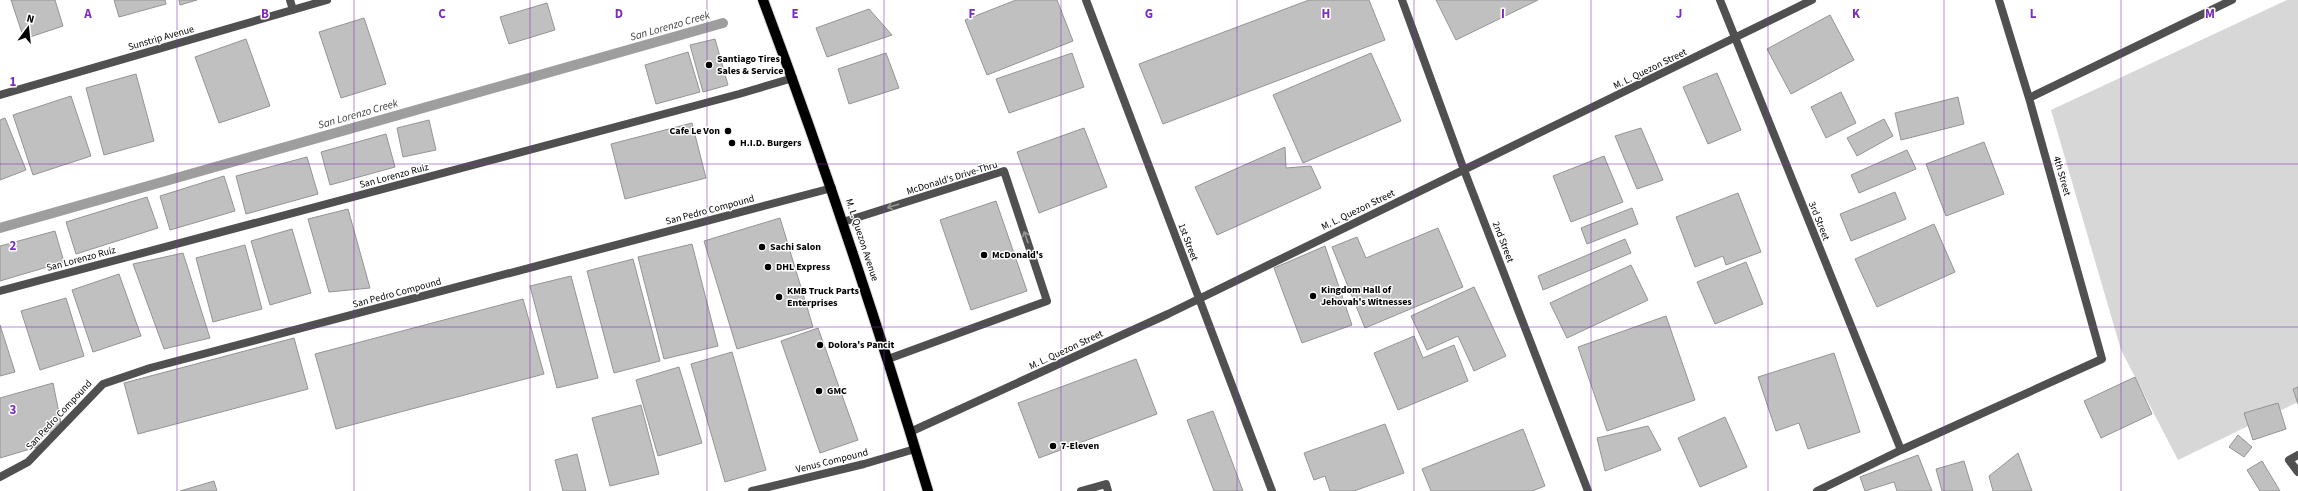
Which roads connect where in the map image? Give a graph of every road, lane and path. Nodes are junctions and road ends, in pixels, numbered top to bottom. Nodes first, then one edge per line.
1 (290, 0) edge
2 (327, 0) edge
3 (763, 0) edge
4 (1086, 0) edge
5 (1402, 0) edge
6 (1720, 0) edge
7 (1812, 0) edge
8 (1999, 0) edge
9 (2232, 0) edge
10 (293, 10) junction
11 (1734, 39) junction
12 (793, 78) junction
13 (0, 94) edge
14 (2030, 98) junction
15 (1464, 170) junction
16 (832, 188) junction
17 (843, 222) junction
18 (0, 291) edge
19 (1199, 299) junction
20 (888, 359) junction
21 (910, 432) junction
22 (915, 449) junction
23 (1901, 450) junction
24 (2298, 455) edge
25 (2298, 472) edge
26 (0, 477) edge
27 (752, 491) edge
28 (928, 491) edge
29 (1081, 491) edge
30 (1108, 491) edge
31 (1272, 491) edge
32 (1588, 491) edge
33 (1817, 491) edge

1 - 10 street
2 - 10 street, Sunstrip Avenue
3 - 12 main road, M. L. Quezon Avenue
4 - 19 street, 1st Street
5 - 15 street, 2nd Street
6 - 11 street, 3rd Street
7 - 11 street, M. L. Quezon Street
8 - 14 street, 4th Street
9 - 14 street
10 - 13 street, Sunstrip Avenue
11 - 15 street, M. L. Quezon Street
11 - 23 street, 3rd Street
12 - 16 main road, M. L. Quezon Avenue
12 - 18 street, San Lorenzo Ruiz
14 - 23 street, 4th Street
15 - 19 street, M. L. Quezon Street
15 - 32 street, 2nd Street
16 - 17 main road, M. L. Quezon Avenue
16 - 26 street, San Pedro Compound
17 - 20 main road, M. L. Quezon Avenue
20 -> 17 street, McDonald's Drive-Thru
19 - 21 street, M. L. Quezon Street
19 - 31 street, 1st Street
20 - 21 main road, M. L. Quezon Avenue
21 - 22 main road, M. L. Quezon Avenue
22 - 27 street, Venus Compound
22 - 28 main road, M. L. Quezon Avenue
23 - 33 street
24 - 25 street
29 - 30 street

